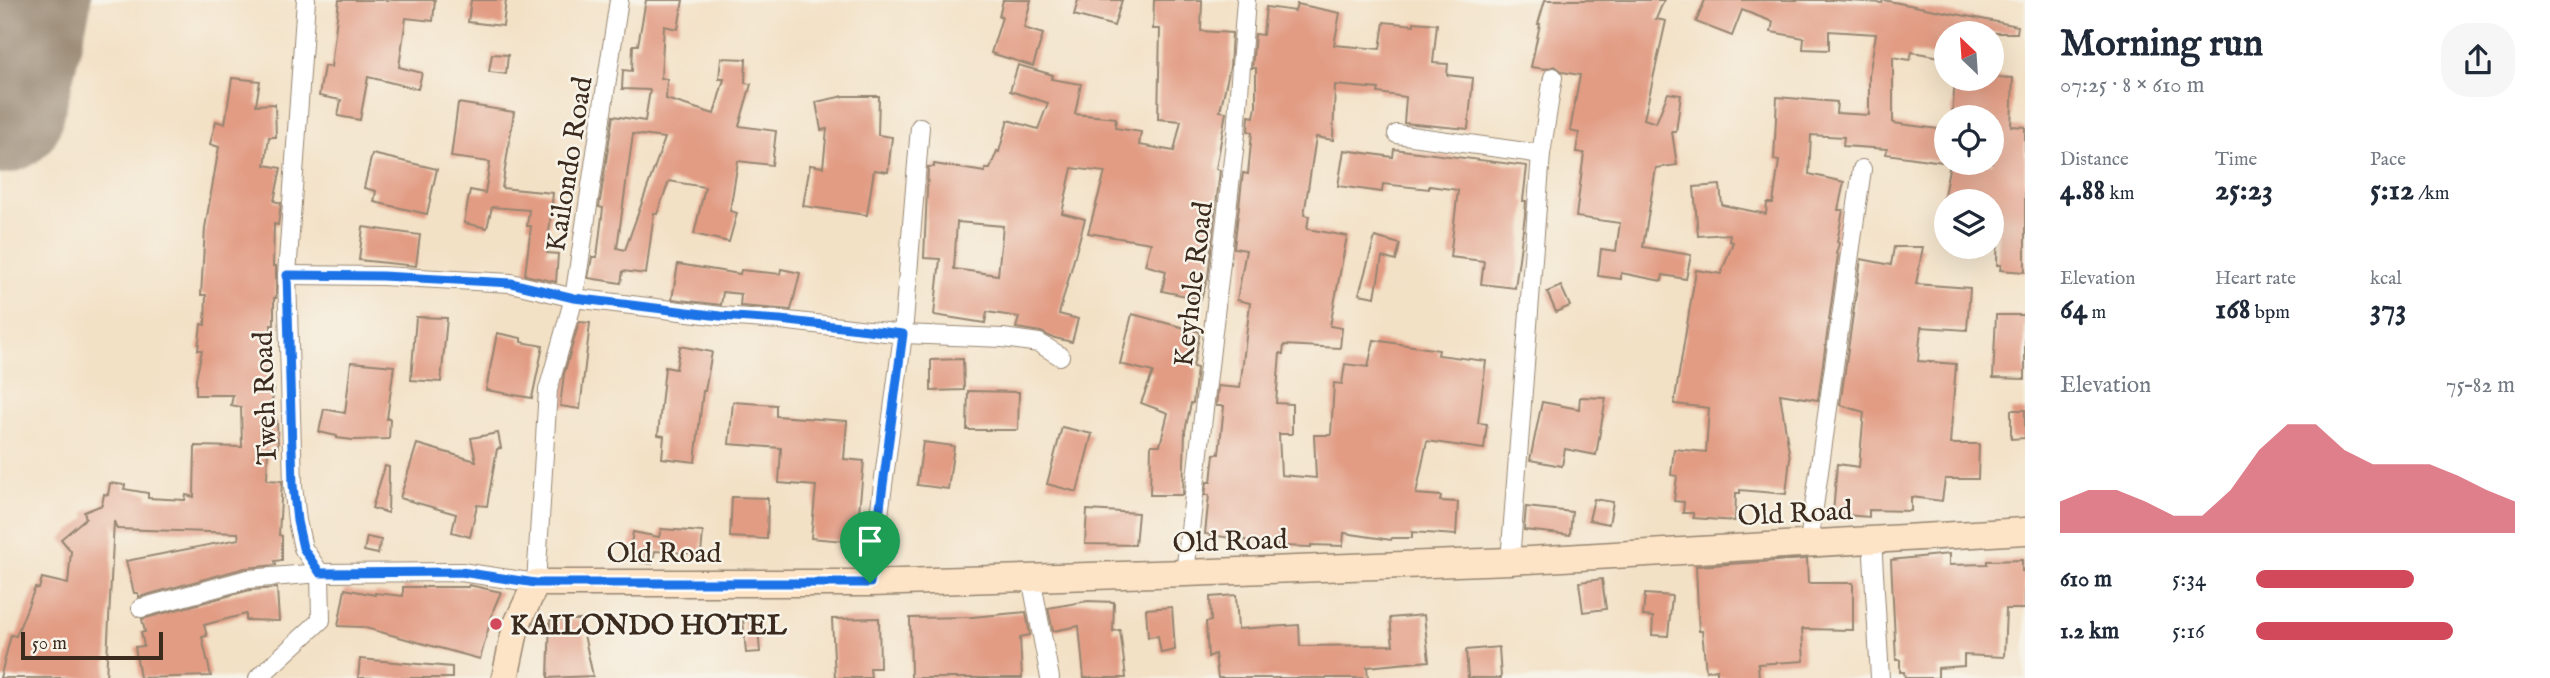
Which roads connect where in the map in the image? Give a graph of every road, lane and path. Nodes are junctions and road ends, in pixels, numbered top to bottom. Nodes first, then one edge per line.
1 (306, 0) edge
2 (619, 0) edge
3 (1246, 0) edge
4 (1553, 77) dead end
5 (920, 127) dead end
6 (1396, 134) dead end
7 (1541, 154) junction
8 (1862, 169) dead end
9 (287, 275) junction
10 (574, 298) junction
11 (903, 334) junction
12 (1060, 356) dead end
13 (2025, 531) edge
14 (1872, 539) junction
15 (1809, 542) junction
16 (1510, 561) junction
17 (320, 573) junction
18 (1185, 573) junction
19 (1031, 577) junction
20 (536, 583) junction
21 (870, 583) junction
22 (141, 608) dead end
23 (258, 678) edge
24 (505, 678) edge
25 (1050, 678) edge
26 (1880, 678) edge

1 - 9 street, Tweh Road
2 - 10 street, Kailondo Road
3 - 18 street, Keyhole Road
4 - 7 street
5 - 11 street
6 - 7 street
7 - 16 street
8 - 15 street
9 - 10 street
9 - 17 street, Tweh Road
10 - 11 street
10 - 20 street, Kailondo Road
11 - 12 street
11 - 21 street
13 - 14 street, Old Road
14 - 15 street, Old Road
14 - 26 street
15 - 16 street, Old Road
16 - 18 street, Old Road
17 - 20 street
17 - 22 street
17 - 23 street
18 - 19 street, Old Road
19 - 21 street, Old Road
19 - 25 street
20 - 21 street, Old Road
20 - 24 street

